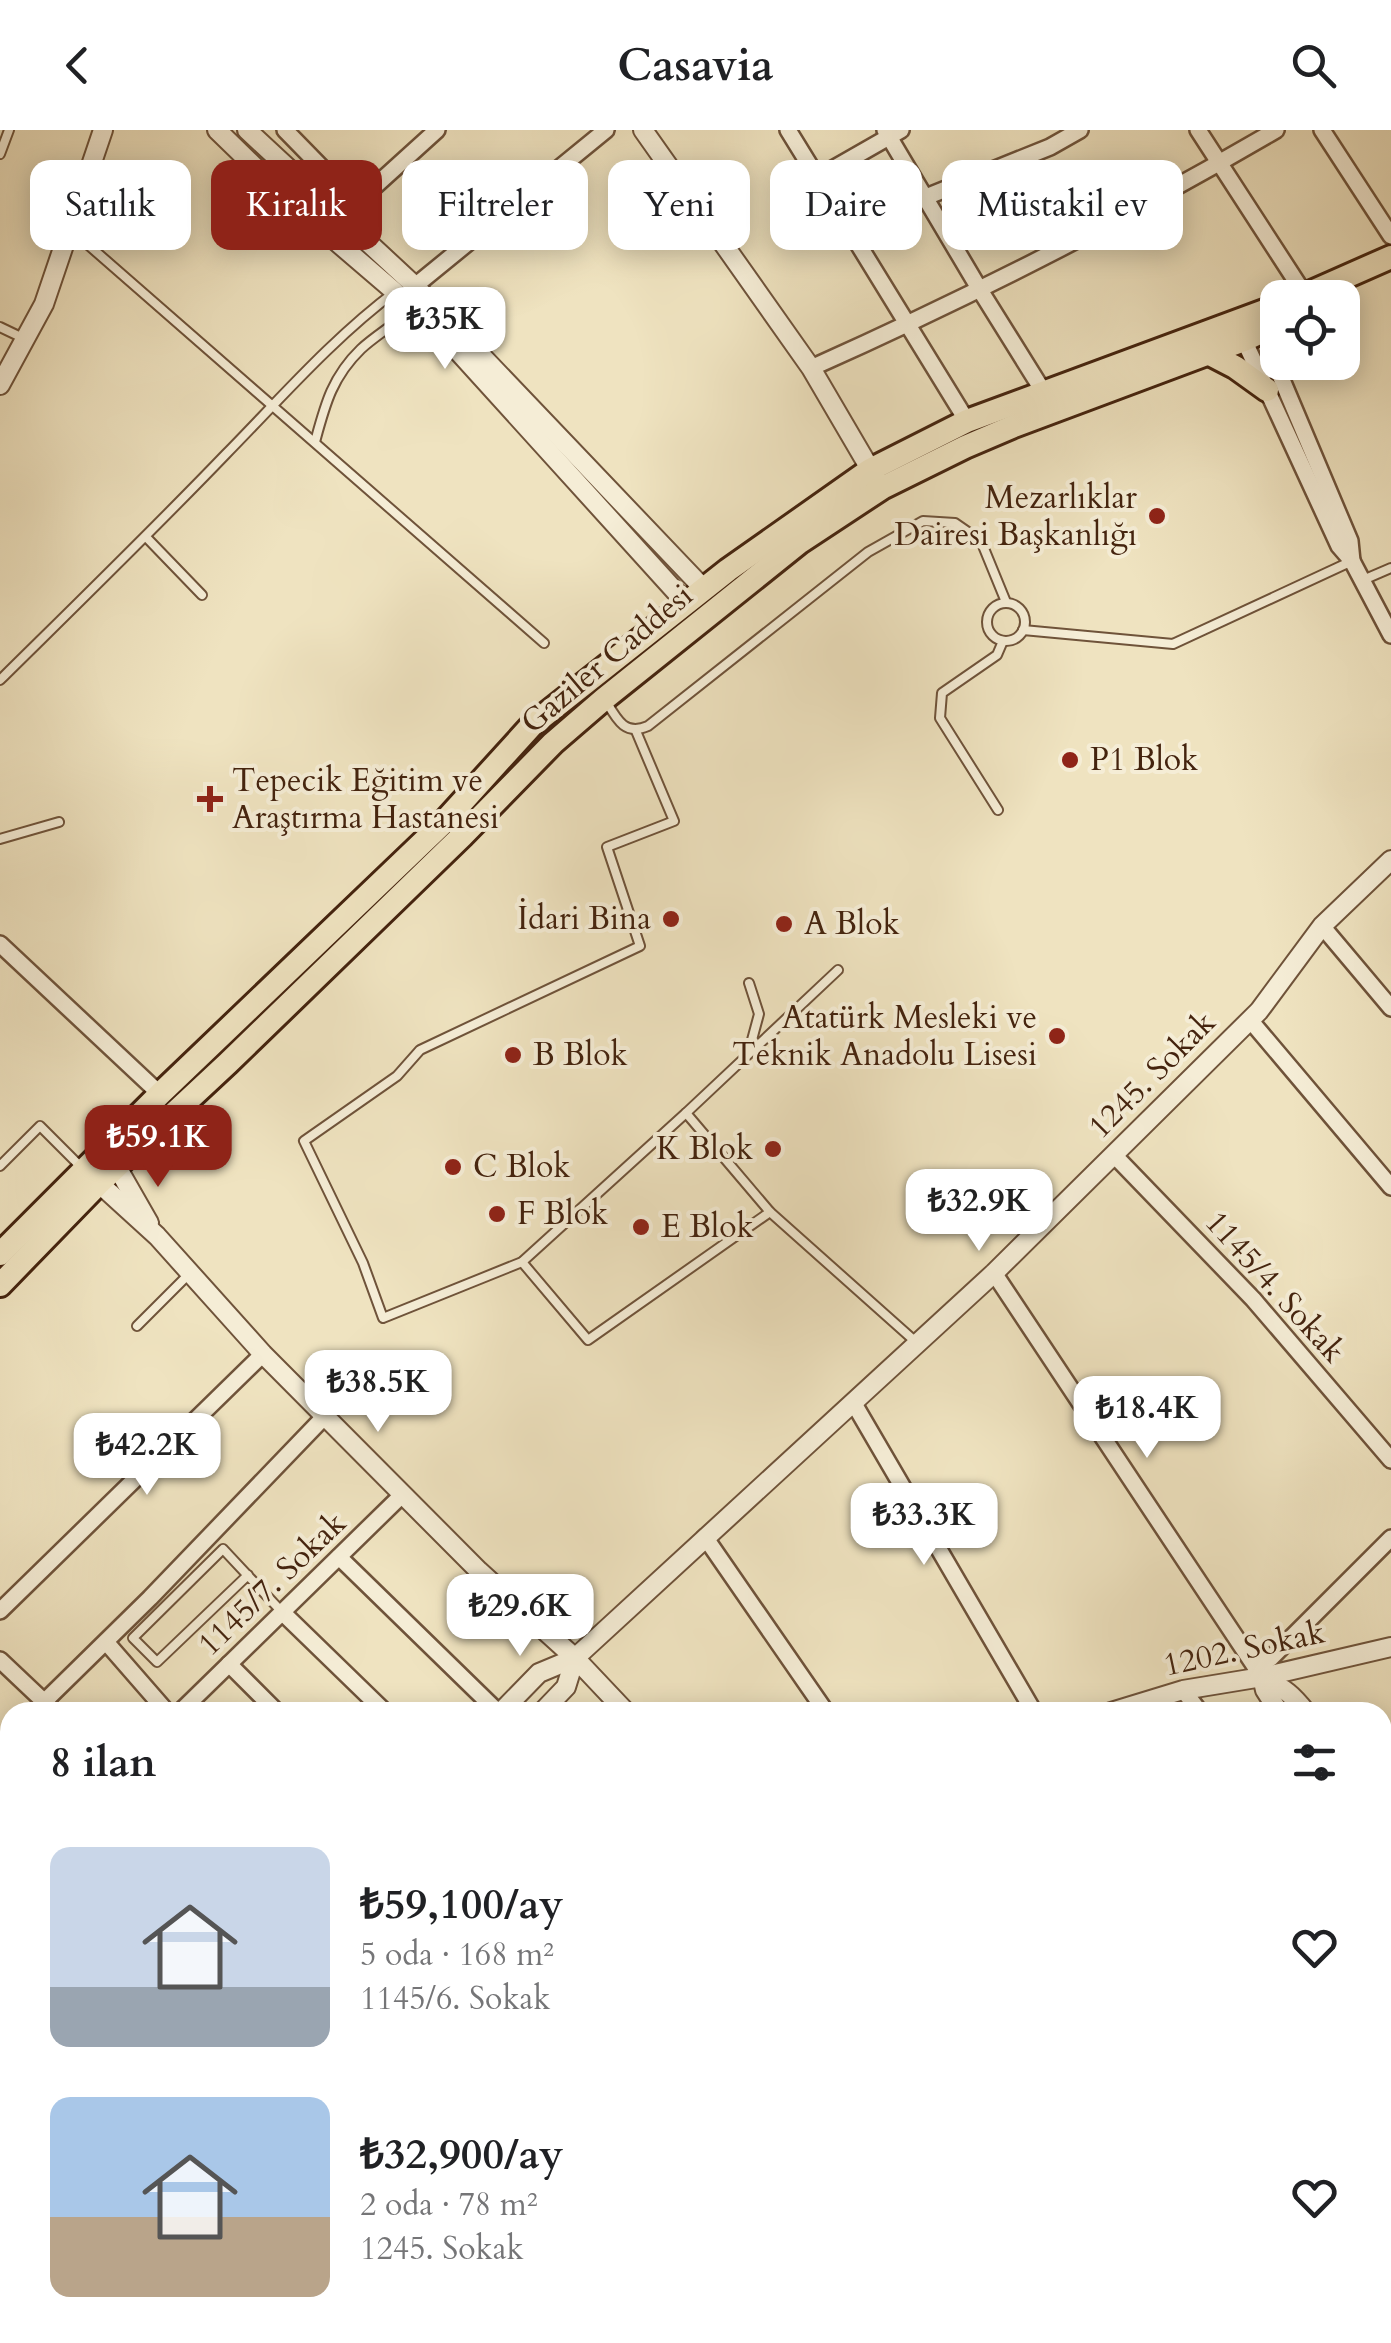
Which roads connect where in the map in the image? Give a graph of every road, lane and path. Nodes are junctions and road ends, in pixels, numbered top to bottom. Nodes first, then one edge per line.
1 (9, 130) edge
2 (104, 130) edge
3 (217, 130) edge
4 (246, 130) edge
5 (286, 130) edge
6 (437, 130) edge
7 (606, 130) edge
8 (643, 130) edge
9 (788, 130) edge
10 (1080, 130) edge
11 (1198, 130) edge
12 (1276, 130) edge
13 (1322, 130) edge
14 (892, 132) edge
15 (0, 154) edge
16 (94, 160) edge
17 (279, 160) edge
18 (315, 160) edge
19 (806, 160) edge
20 (846, 160) edge
21 (1220, 163) junction
22 (382, 180) edge
23 (926, 197) junction
24 (922, 199) edge
25 (1391, 236) edge
26 (63, 250) edge
27 (94, 250) edge
28 (376, 250) edge
29 (862, 250) edge
30 (1391, 257) edge
31 (1391, 272) edge
32 (1292, 280) edge
33 (1339, 280) edge
34 (415, 286) junction
35 (1360, 286) edge
36 (980, 290) junction
37 (394, 291) junction
38 (410, 310) junction
39 (1260, 314) edge
40 (1254, 316) junction
41 (910, 324) junction
42 (0, 327) edge
43 (1260, 332) edge
44 (25, 339) junction
45 (1244, 340) junction
46 (1208, 353) junction
47 (811, 368) junction
48 (1282, 380) edge
49 (0, 385) edge
50 (1267, 390) junction
51 (1044, 391) junction
52 (272, 406) junction
53 (968, 421) junction
54 (315, 442) junction
55 (876, 479) junction
56 (146, 537) junction
57 (1352, 562) junction
58 (1391, 568) edge
59 (1361, 581) junction
60 (202, 596) dead end
61 (704, 601) junction
62 (1006, 602) junction
63 (1024, 630) junction
64 (1391, 635) edge
65 (1003, 641) junction
66 (544, 643) dead end
67 (0, 680) edge
68 (604, 698) junction
69 (573, 725) junction
70 (636, 731) junction
71 (998, 810) dead end
72 (60, 822) dead end
73 (0, 838) edge
74 (1391, 860) edge
75 (1322, 926) junction
76 (0, 944) edge
77 (838, 970) dead end
78 (749, 983) dead end
79 (1391, 1008) edge
80 (1250, 1020) junction
81 (747, 1055) junction
82 (160, 1094) junction
83 (686, 1112) junction
84 (1114, 1155) junction
85 (0, 1166) edge
86 (117, 1167) junction
87 (91, 1176) junction
88 (1391, 1187) edge
89 (770, 1212) junction
90 (157, 1236) junction
91 (0, 1254) edge
92 (522, 1262) junction
93 (190, 1273) junction
94 (994, 1273) junction
95 (0, 1285) edge
96 (138, 1326) dead end
97 (917, 1343) junction
98 (264, 1354) junction
99 (853, 1402) junction
100 (326, 1416) junction
101 (1391, 1460) edge
102 (404, 1494) junction
103 (704, 1537) junction
104 (1391, 1538) edge
105 (340, 1557) junction
106 (248, 1575) junction
107 (0, 1611) edge
108 (282, 1612) junction
109 (106, 1642) junction
110 (1390, 1649) edge
111 (575, 1658) junction
112 (0, 1660) edge
113 (229, 1664) junction
114 (1261, 1675) junction
115 (1183, 1690) junction
116 (45, 1702) edge
117 (54, 1702) edge
118 (158, 1702) edge
119 (190, 1702) edge
120 (267, 1702) edge
121 (375, 1702) edge
122 (489, 1702) edge
123 (509, 1702) edge
124 (552, 1702) edge
125 (617, 1702) edge
126 (819, 1702) edge
127 (1028, 1702) edge
128 (1143, 1702) edge
129 (1192, 1702) edge
130 (1273, 1702) edge
131 (1298, 1702) edge

1 - 15 lane
2 - 16 street
3 - 37 street
4 - 17 street
5 - 18 street
6 - 22 street
7 - 34 street
8 - 47 street
9 - 19 street
10 - 23 street
11 - 21 street
12 - 21 street
13 - 25 street
14 - 20 street
14 - 23 street
21 - 32 street
21 - 36 street
23 - 24 street
23 - 36 street
26 - 44 street
27 - 52 lane
28 - 34 street
29 - 41 street
30 - 33 main road
31 - 35 main road
34 - 37 lane
34 - 38 lane
34 - 61 street
36 - 41 street
36 - 51 street
37 - 38 street
37 - 52 lane
38 - 54 lane
38 - 61 street
39 - 40 main road, Gaziler Caddesi
40 - 45 street
40 - 51 main road, Gaziler Caddesi
41 - 47 street
41 - 53 street
42 - 44 lane
43 - 45 main road, Gaziler Caddesi
44 - 49 street
45 - 46 main road, Gaziler Caddesi
45 - 50 street
46 - 50 main road
46 - 55 main road, Gaziler Caddesi
47 - 55 street
48 - 57 street
50 - 57 street
51 - 53 main road, Gaziler Caddesi
52 - 54 lane
52 - 56 lane
53 - 55 main road, Gaziler Caddesi
54 - 66 lane
55 - 61 main road, Gaziler Caddesi
56 - 60 lane
56 - 67 lane
57 - 59 street
57 - 63 lane
58 - 59 lane
59 - 64 street
61 - 68 main road, Gaziler Caddesi
61 - 69 main road
61 - 82 main road, Gaziler Caddesi
62 - 63 lane
62 - 65 lane
62 - 70 lane
63 - 65 lane
65 - 71 lane
68 - 69 main road, Gaziler Caddesi
68 - 70 lane
69 - 86 main road, Gaziler Caddesi
70 - 92 lane
72 - 73 lane
74 - 75 street, 1245. Sokak
75 - 79 street
75 - 80 street, 1245. Sokak
76 - 82 street
77 - 81 lane
78 - 81 lane
80 - 84 street, 1245. Sokak
80 - 88 street
81 - 83 lane
82 - 87 main road, Gaziler Caddesi
83 - 89 lane
83 - 92 lane
84 - 94 street, 1245. Sokak
84 - 101 street, 1145/4. Sokak
85 - 87 lane
86 - 87 main road, Gaziler Caddesi
86 - 90 street
87 - 90 street
87 - 91 main road, Gaziler Caddesi
87 - 95 main road, Gaziler Caddesi
89 - 92 lane
89 - 97 lane
90 - 93 street
93 - 96 lane
93 - 98 street
94 - 97 street, 1245. Sokak
94 - 114 street
97 - 99 street, 1245. Sokak
98 - 100 street
98 - 107 street
99 - 103 street, 1245. Sokak
99 - 127 street
100 - 102 street
100 - 109 street
102 - 105 street, 1145/7. Sokak
102 - 111 street
103 - 111 street, 1245. Sokak
103 - 126 street
104 - 114 street
105 - 108 street, 1145/7. Sokak
105 - 122 street
106 - 106 lane
106 - 108 lane
108 - 113 street, 1145/7. Sokak
108 - 121 street
109 - 117 street
109 - 118 street
110 - 114 street, 1202. Sokak
111 - 123 street
111 - 124 street
111 - 125 street
112 - 116 street
113 - 119 street, 1145/7. Sokak
113 - 120 street
114 - 115 street, 1202. Sokak
114 - 130 street
114 - 131 street
115 - 128 street, 1202. Sokak
115 - 129 street

